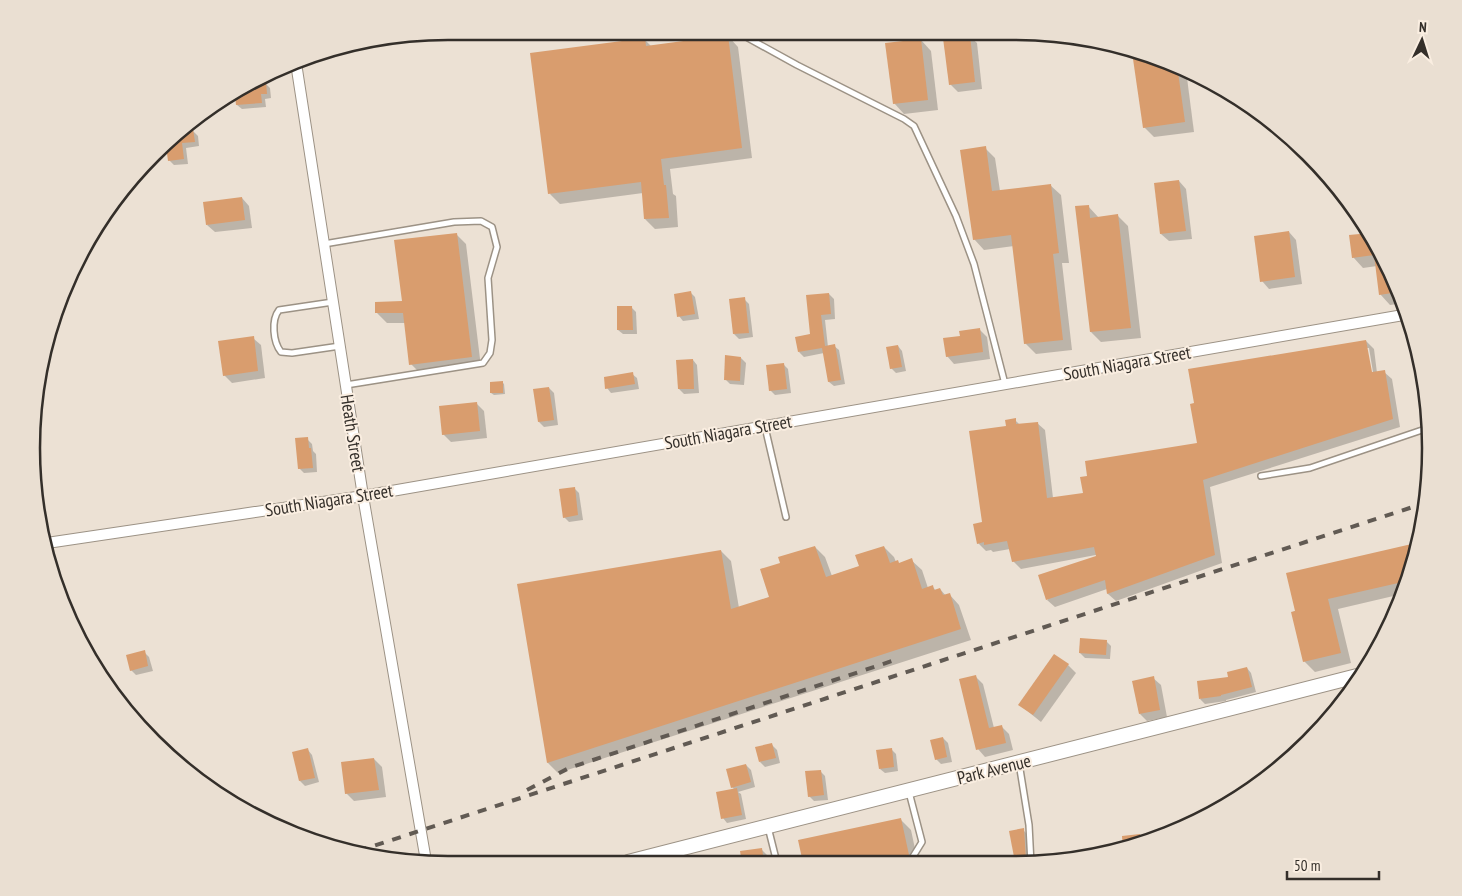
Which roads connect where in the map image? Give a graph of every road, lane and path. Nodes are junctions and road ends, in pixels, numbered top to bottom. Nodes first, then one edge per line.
1 (752, 40) edge
2 (297, 69) edge
3 (324, 244) junction
4 (333, 302) junction
5 (1400, 316) edge
6 (340, 346) junction
7 (1005, 384) junction
8 (346, 385) junction
9 (765, 426) junction
10 (1421, 430) edge
11 (1262, 476) dead end
12 (362, 496) junction
13 (786, 517) dead end
14 (51, 542) edge
15 (1351, 678) edge
16 (1019, 763) junction
17 (909, 790) junction
18 (768, 826) junction
19 (425, 855) edge
20 (1031, 855) edge
21 (651, 856) edge
22 (776, 856) edge
23 (913, 856) edge

1 - 7 lane
2 - 3 street, Heath Street
3 - 4 street, Heath Street
3 - 8 lane
4 - 6 street, Heath Street
4 - 6 lane
5 - 7 street, South Niagara Street
6 - 8 street, Heath Street
7 - 9 street, South Niagara Street
8 - 12 street, Heath Street
9 - 12 street, South Niagara Street
9 - 13 lane
10 - 11 lane
12 - 14 street, South Niagara Street
12 - 19 street, Heath Street
15 - 16 main road, Park Avenue
16 - 17 main road, Park Avenue
16 - 20 lane
17 - 18 main road, Park Avenue
17 - 23 lane
18 - 21 main road, Park Avenue
18 - 22 lane

